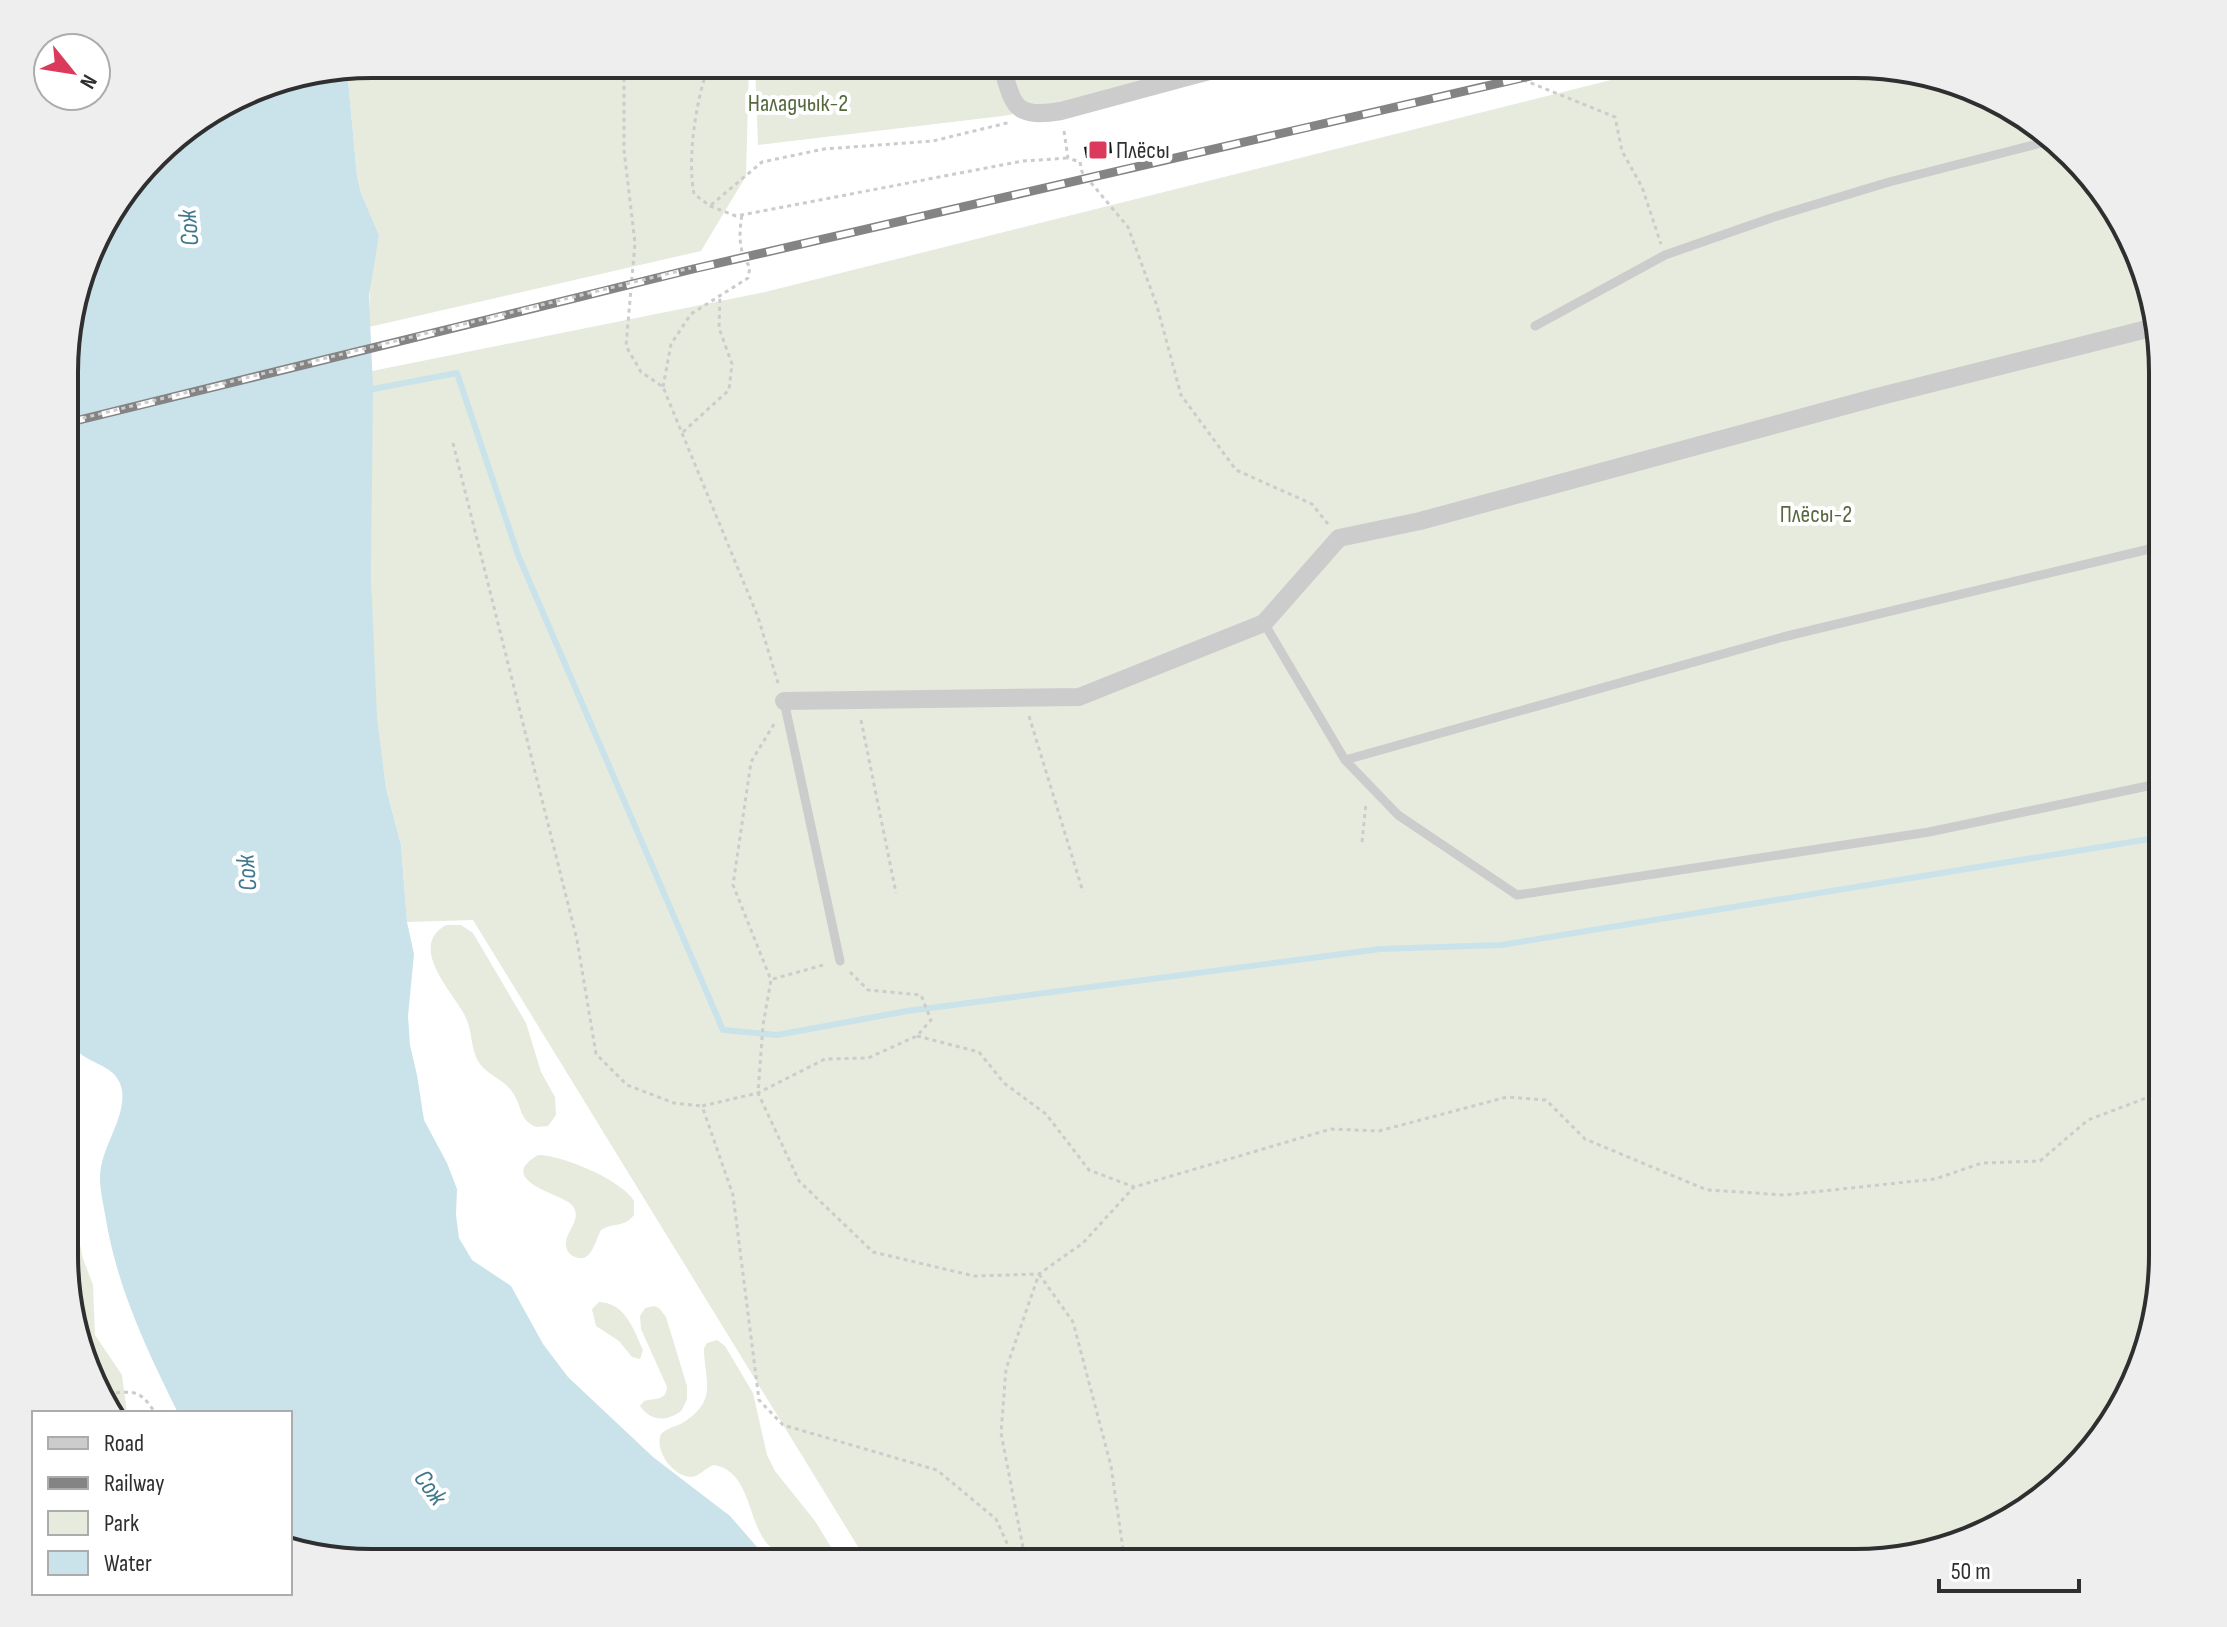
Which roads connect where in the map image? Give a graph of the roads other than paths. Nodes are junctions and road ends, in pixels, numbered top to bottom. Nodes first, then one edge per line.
1 (1005, 78) edge
2 (1183, 78) edge
3 (2040, 143) edge
4 (1535, 326) dead end
5 (2145, 329) edge
6 (2149, 549) edge
7 (1264, 623) junction
8 (784, 701) joint
9 (1345, 760) junction
10 (2149, 786) edge
11 (840, 961) road end

1 - 2 street
3 - 4 lane
5 - 7 street
6 - 9 lane
7 - 8 street
7 - 9 lane
8 - 11 lane
9 - 10 lane

